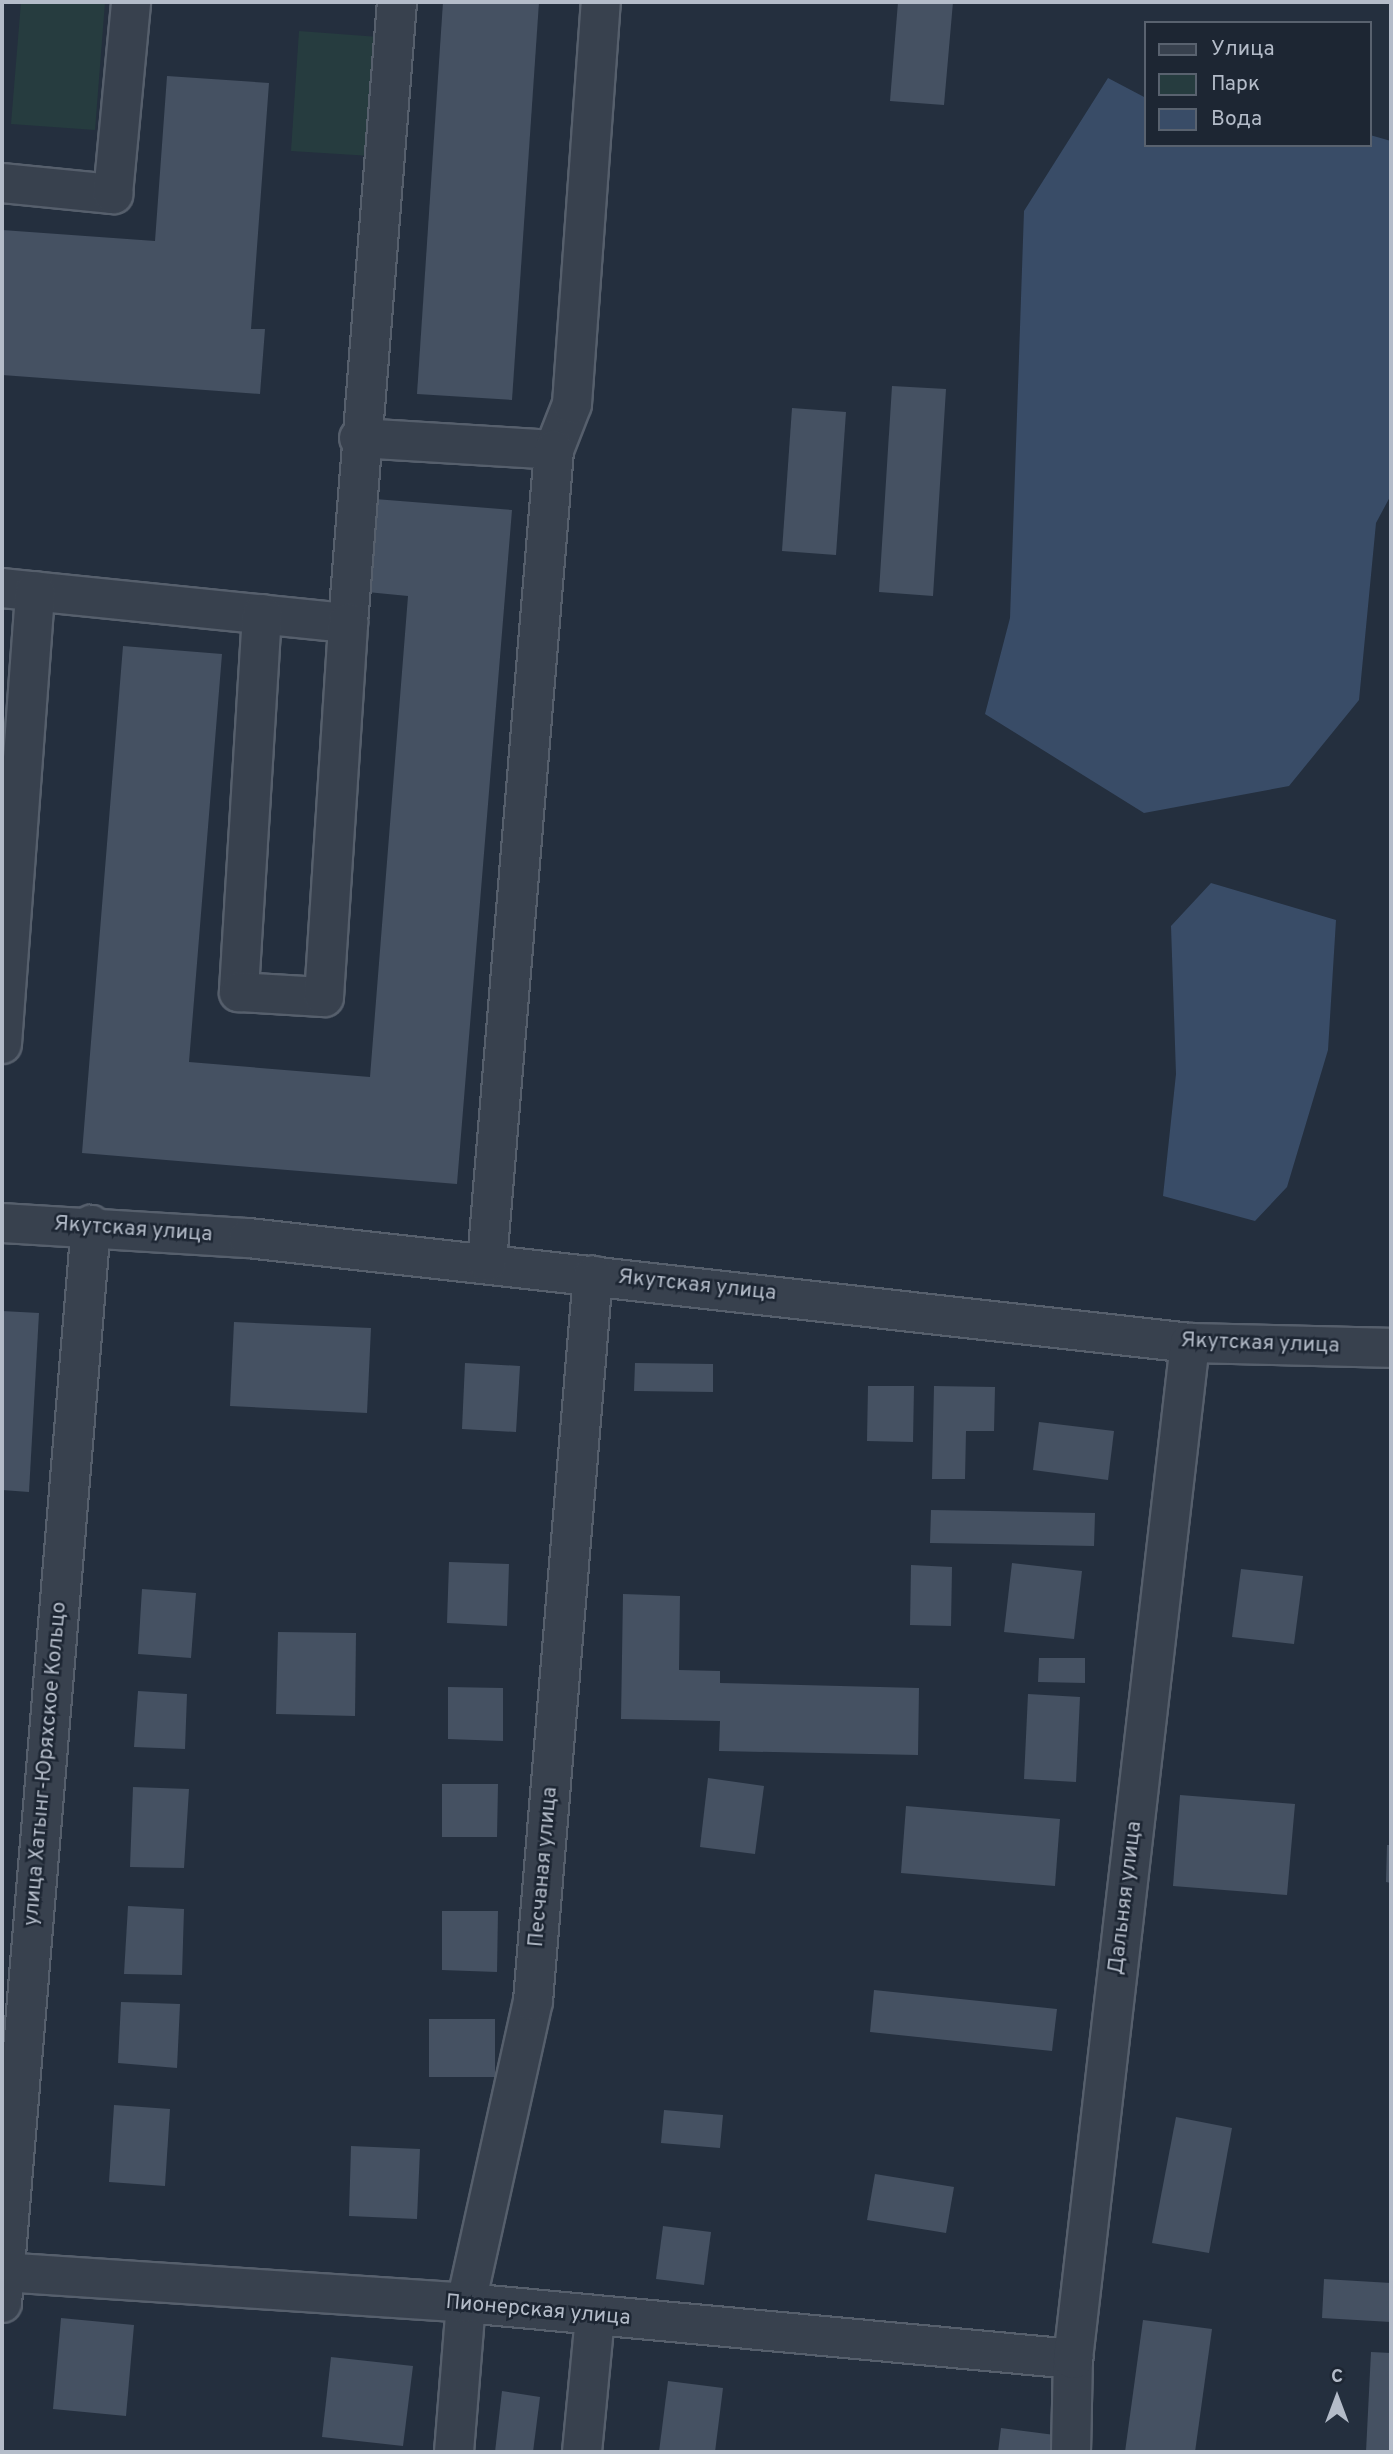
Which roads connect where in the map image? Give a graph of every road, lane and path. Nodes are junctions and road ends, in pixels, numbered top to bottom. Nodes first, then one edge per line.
1 (131, 2) edge
2 (397, 2) edge
3 (601, 2) edge
4 (2, 183) edge
5 (359, 438) junction
6 (554, 450) junction
7 (18, 590) edge
8 (262, 614) junction
9 (348, 623) junction
10 (2, 1044) edge
11 (2, 1223) edge
12 (91, 1225) junction
13 (487, 1262) junction
14 (593, 1275) junction
15 (1190, 1343) junction
16 (1391, 1348) edge
17 (3, 2283) edge
18 (466, 2304) junction
19 (595, 2316) junction
20 (1073, 2359) junction
21 (454, 2452) edge
22 (582, 2452) edge
23 (1071, 2452) edge

1 - 4 street
2 - 5 street
3 - 6 street
5 - 6 street
5 - 9 street
6 - 13 street
7 - 8 street
7 - 10 street
8 - 9 street
8 - 9 street
11 - 12 street, Якутская улица
12 - 13 street, Якутская улица
12 - 17 street, улица Хатынг-Юряхское Кольцо
13 - 14 street, Якутская улица
14 - 15 street, Якутская улица
14 - 18 street, Песчаная улица
15 - 16 street, Якутская улица
15 - 20 street, Дальняя улица
17 - 18 street, Пионерская улица
18 - 19 street, Пионерская улица
18 - 21 street, Песчаная улица
19 - 20 street, Пионерская улица
19 - 22 street
20 - 23 street, Дальняя улица

